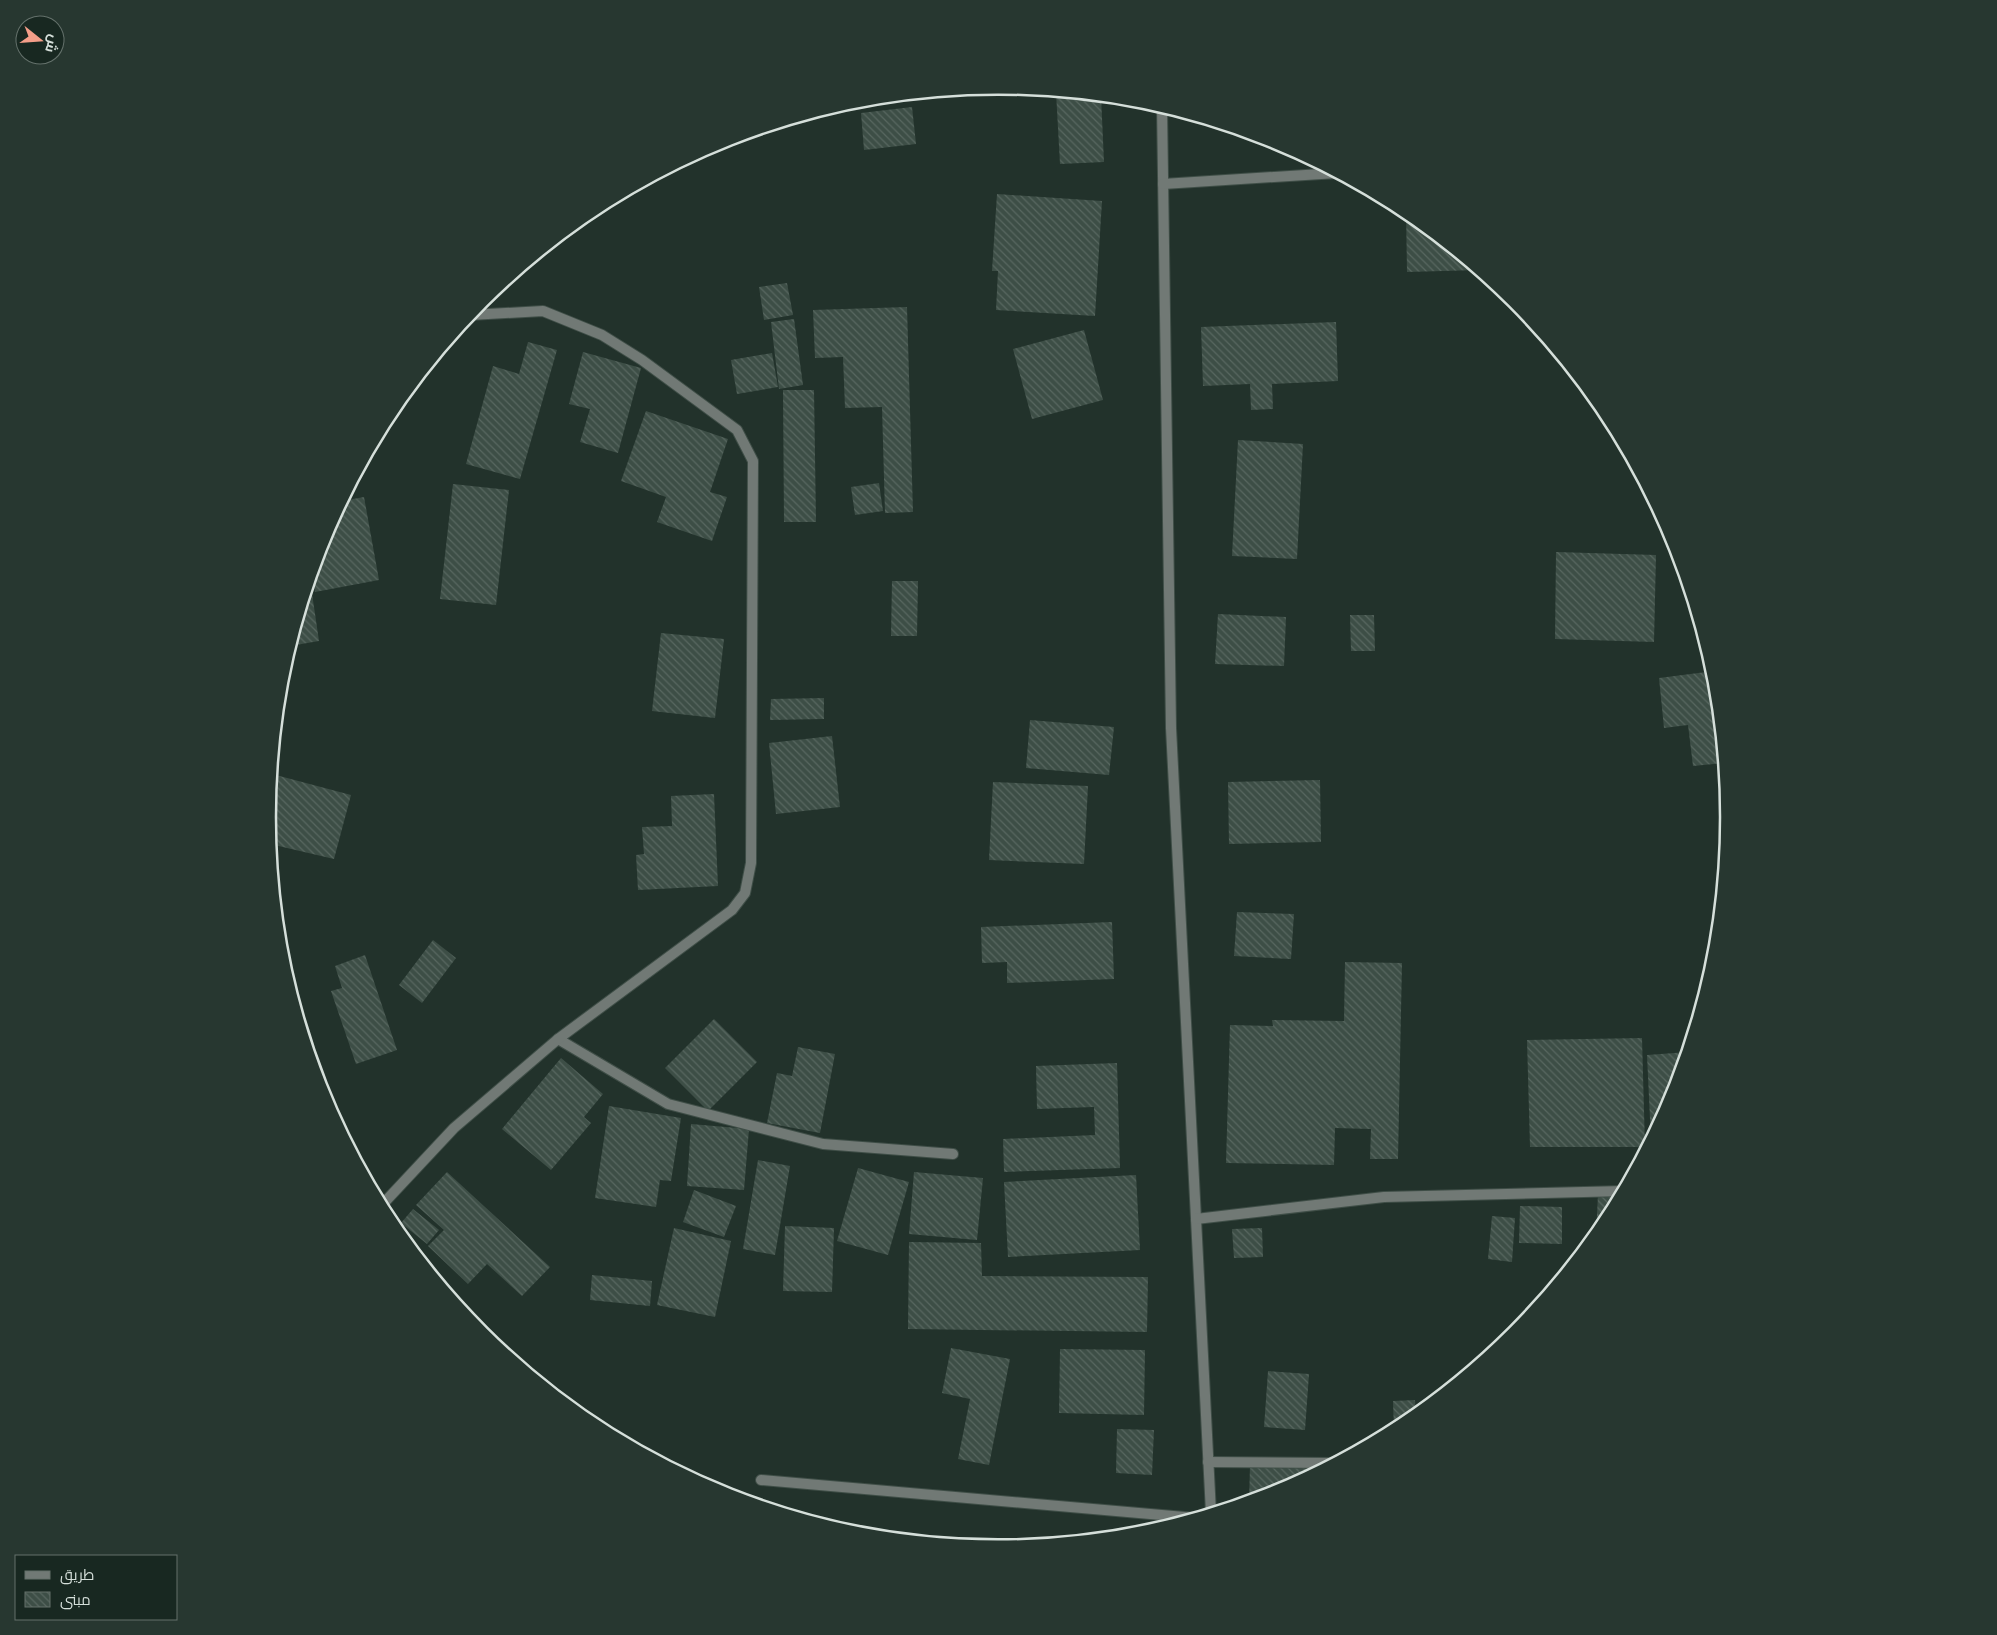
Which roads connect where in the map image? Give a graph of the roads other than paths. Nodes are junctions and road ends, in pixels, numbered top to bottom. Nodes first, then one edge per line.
1 (1162, 115) edge
2 (1325, 174) edge
3 (1163, 184) junction
4 (482, 314) edge
5 (558, 1039) junction
6 (953, 1154) dead end
7 (1617, 1190) edge
8 (386, 1200) edge
9 (1196, 1219) junction
10 (1208, 1462) junction
11 (1322, 1463) edge
12 (761, 1480) dead end
13 (1211, 1508) edge
14 (1179, 1516) edge

1 - 3 street
2 - 3 street
3 - 9 street
4 - 5 street
5 - 6 street
5 - 8 street
7 - 9 street
9 - 10 street
10 - 11 street
10 - 13 street
12 - 14 street

